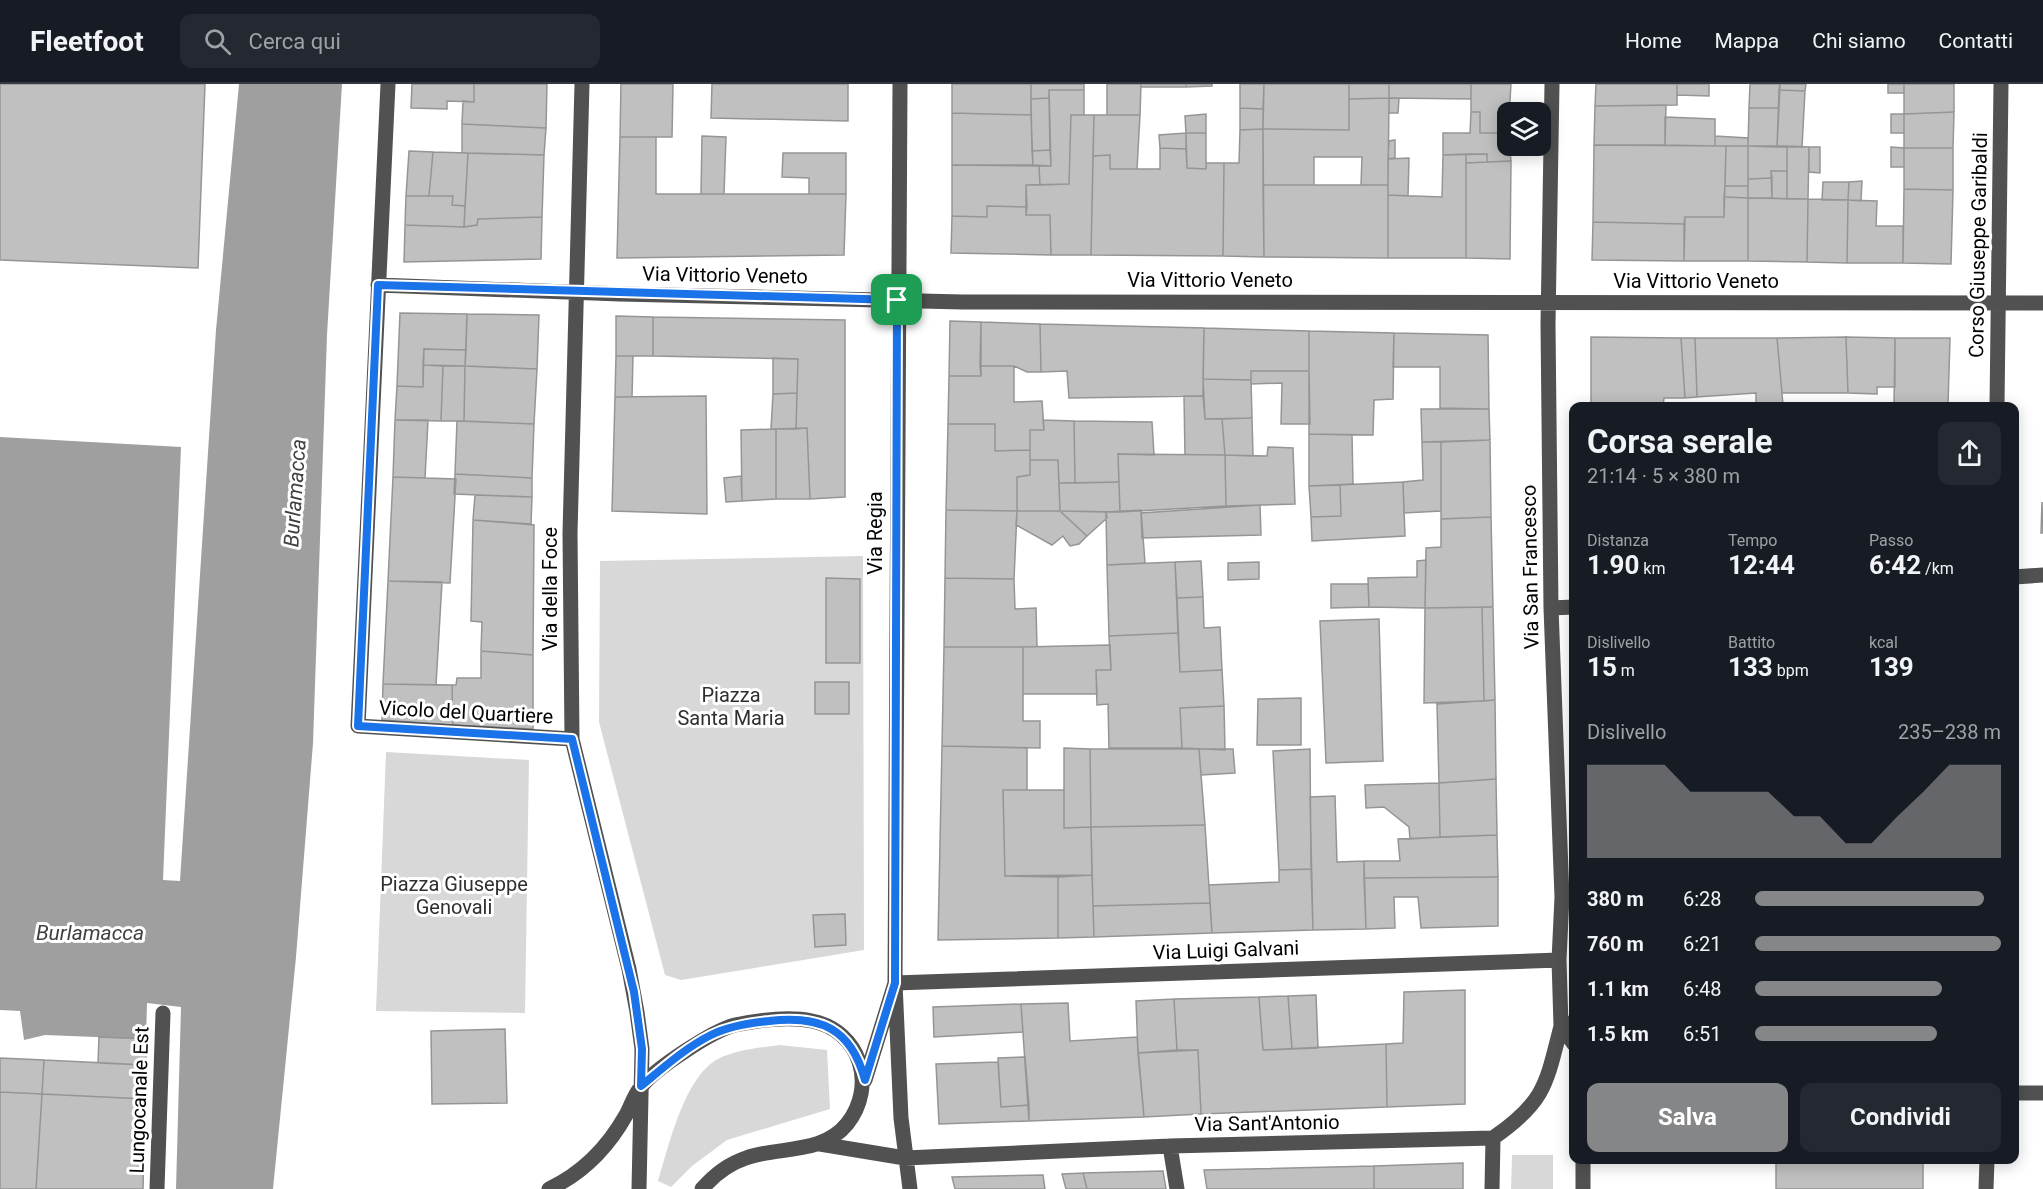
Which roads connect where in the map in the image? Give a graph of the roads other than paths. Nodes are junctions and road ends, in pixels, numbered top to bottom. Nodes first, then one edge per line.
1 (388, 84) edge
2 (582, 84) edge
3 (900, 84) edge
4 (1552, 84) edge
5 (2001, 84) edge
6 (378, 285) junction
7 (575, 292) junction
8 (897, 300) junction
9 (1549, 301) junction
10 (2043, 303) edge
11 (1999, 304) junction
12 (1997, 402) edge
13 (2043, 575) edge
14 (2019, 577) edge
15 (1569, 606) edge
16 (1551, 608) junction
17 (572, 739) junction
18 (1568, 897) edge
19 (1559, 960) junction
20 (895, 983) junction
21 (163, 1013) dead end
22 (1567, 1024) edge
23 (865, 1080) junction
24 (641, 1086) junction
25 (2019, 1093) edge
26 (2043, 1093) edge
27 (1493, 1138) junction
28 (820, 1144) junction
29 (1170, 1146) junction
30 (904, 1158) junction
31 (1583, 1164) edge
32 (1987, 1164) edge
33 (638, 1169) junction
34 (157, 1189) edge
35 (549, 1189) edge
36 (627, 1189) edge
37 (639, 1189) edge
38 (702, 1189) edge
39 (910, 1189) edge
40 (1177, 1189) edge
41 (1492, 1189) edge
42 (1583, 1189) edge
43 (1986, 1189) edge

1 - 6 street
2 - 7 street, Via della Foce
3 - 8 street, Via Regia
4 - 9 street, Via San Francesco
5 - 11 street, Corso Giuseppe Garibaldi
6 - 7 street, Via Vittorio Veneto
6 - 17 street, Vicolo del Quartiere
7 - 8 street, Via Vittorio Veneto
7 - 17 street, Via della Foce
8 - 9 street, Via Vittorio Veneto
8 - 20 street, Via Regia
9 - 11 street, Via Vittorio Veneto
9 - 16 street, Via San Francesco
10 - 11 street, Via Vittorio Veneto
11 - 12 street, Corso Giuseppe Garibaldi
13 - 14 street
15 - 16 street
16 - 18 street, Via San Francesco
17 - 24 street, Via della Foce
18 - 19 street, Via San Francesco
19 - 20 street, Via Luigi Galvani
19 - 22 street, Via San Francesco
20 - 23 street, Via Regia
20 - 30 street, Via Regia
21 - 34 street, Lungocanale Est
22 - 27 street
23 - 24 street
23 - 28 street
24 - 33 street, Via della Foce
24 - 35 street
25 - 26 street
27 - 29 street, Via Sant'Antonio
27 - 41 street
28 - 30 street
28 - 38 street
29 - 30 street, Via Sant'Antonio
29 - 40 street
30 - 39 street, Via Regia
31 - 42 street
32 - 43 street
33 - 36 street
33 - 37 street, Via della Foce

